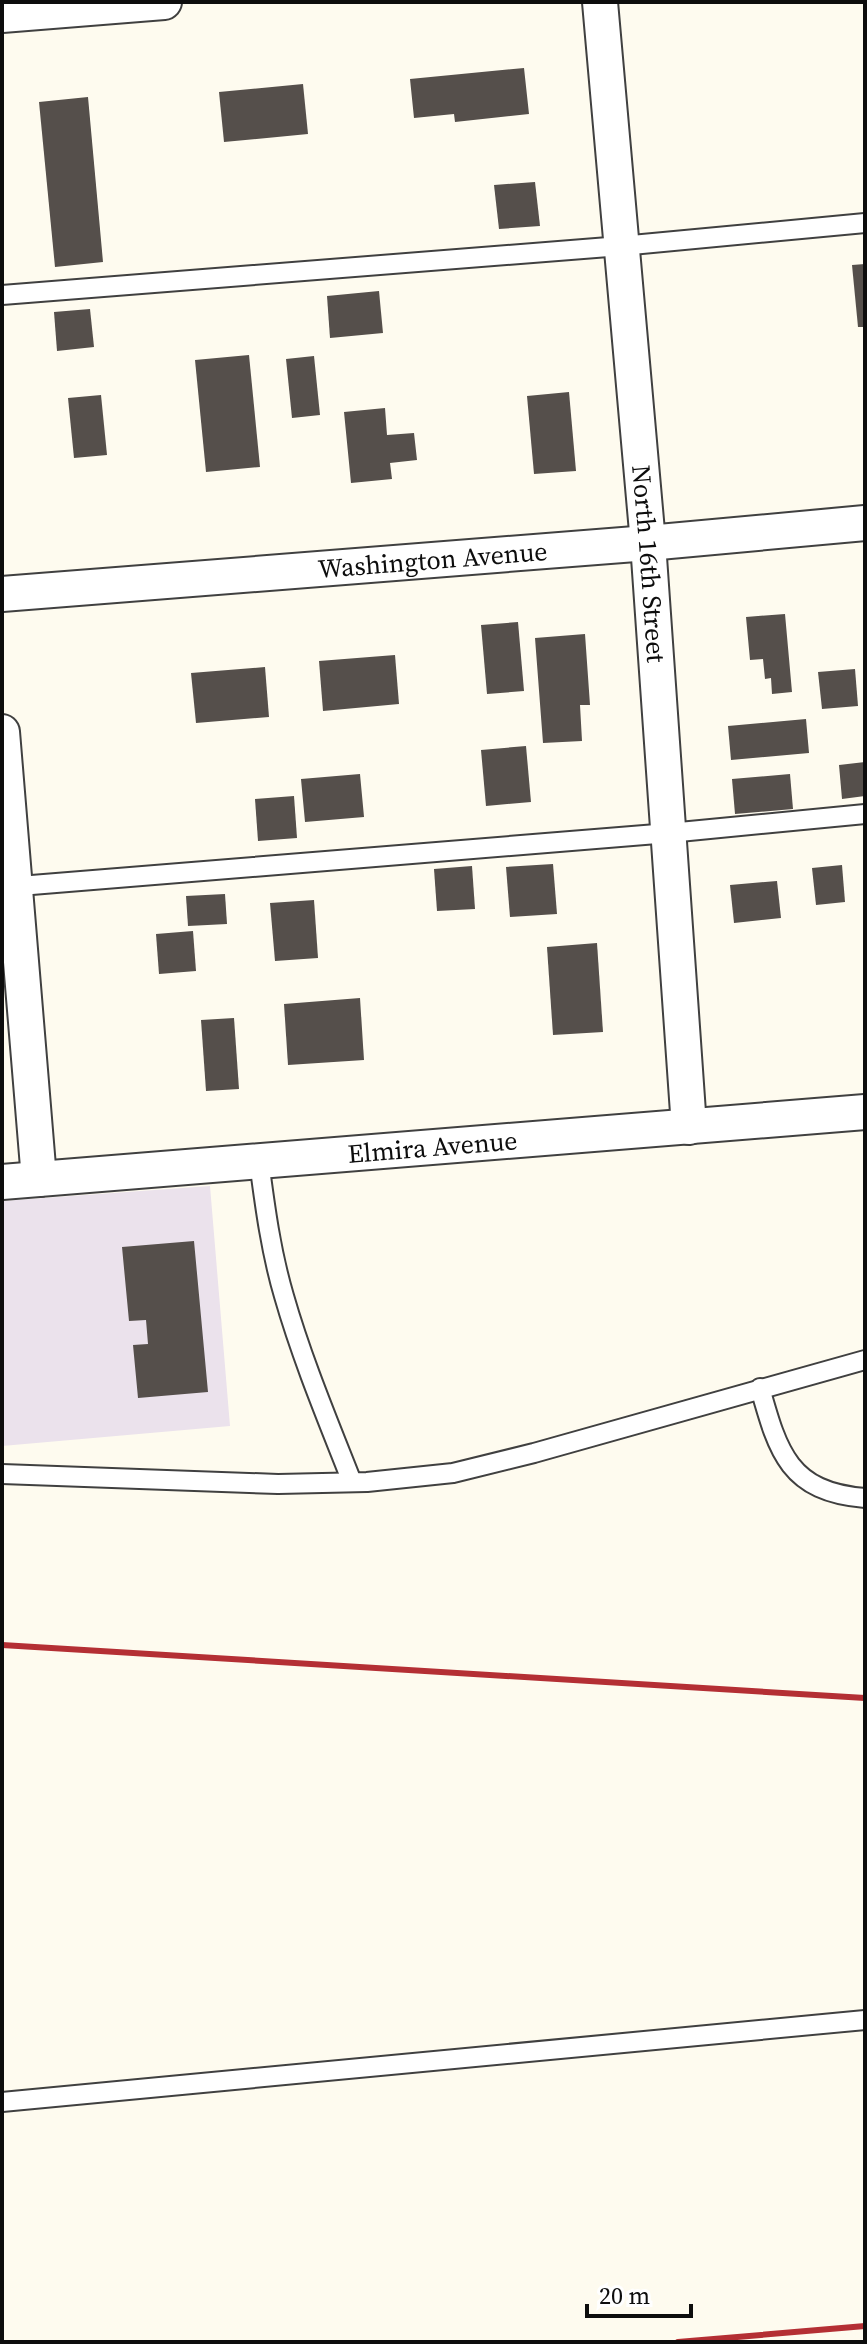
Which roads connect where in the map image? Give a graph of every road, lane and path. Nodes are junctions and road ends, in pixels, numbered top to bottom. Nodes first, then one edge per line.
1 (164, 2) edge
2 (600, 2) edge
3 (2, 15) edge
4 (865, 223) edge
5 (621, 246) junction
6 (2, 295) edge
7 (865, 523) edge
8 (648, 543) junction
9 (2, 594) edge
10 (2, 732) edge
11 (865, 814) edge
12 (669, 833) junction
13 (8, 887) edge
14 (865, 1112) edge
15 (689, 1127) junction
16 (259, 1161) junction
17 (39, 1179) junction
18 (2, 1182) edge
19 (865, 1360) edge
20 (760, 1388) junction
21 (2, 1474) edge
22 (352, 1482) junction
23 (865, 1498) edge
24 (865, 2020) edge
25 (2, 2102) edge

1 - 3 street
2 - 5 street, North 16th Street
4 - 5 lane
5 - 6 lane
5 - 8 street, North 16th Street
7 - 8 street, Washington Avenue
8 - 9 street, Washington Avenue
8 - 12 street, North 16th Street
10 - 13 street
11 - 12 lane
12 - 13 lane
12 - 15 street, North 16th Street
13 - 17 street
14 - 15 street, Elmira Avenue
15 - 16 street, Elmira Avenue
16 - 17 street, Elmira Avenue
16 - 22 lane
17 - 18 street, Elmira Avenue
19 - 20 lane
20 - 22 lane
20 - 23 lane
21 - 22 lane
24 - 25 lane

